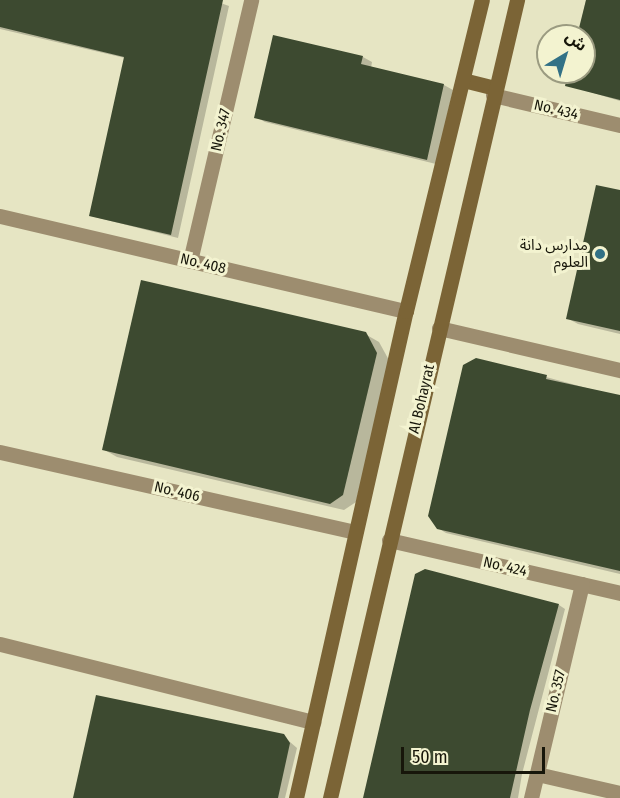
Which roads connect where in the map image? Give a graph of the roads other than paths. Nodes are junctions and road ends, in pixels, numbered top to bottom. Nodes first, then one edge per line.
1 (251, 0) edge
2 (482, 0) edge
3 (517, 0) edge
4 (462, 80) junction
5 (494, 92) junction
6 (620, 125) edge
7 (0, 216) edge
8 (190, 261) junction
9 (406, 311) junction
10 (439, 328) junction
11 (620, 370) edge
12 (0, 452) edge
13 (354, 532) junction
14 (390, 540) junction
15 (582, 584) junction
16 (620, 593) edge
17 (0, 644) edge
18 (313, 722) junction
19 (537, 774) junction
20 (620, 793) edge
21 (296, 798) edge
22 (330, 798) edge
23 (531, 798) edge

1 - 8 street, No. 347
2 - 4 street
3 - 5 street, Al Bohayrat
4 - 5 street
4 - 9 street
5 - 6 street, No. 434
5 - 10 street, Al Bohayrat
7 - 8 street, No. 408
8 - 9 street, No. 408
9 - 13 street
10 - 11 street
10 - 14 street, Al Bohayrat
12 - 13 street, No. 406
13 - 18 street
14 - 15 street, No. 424
14 - 22 street, Al Bohayrat
15 - 16 street, No. 424
15 - 19 street, No. 357
17 - 18 street
18 - 21 street
19 - 20 street
19 - 23 street, No. 357

